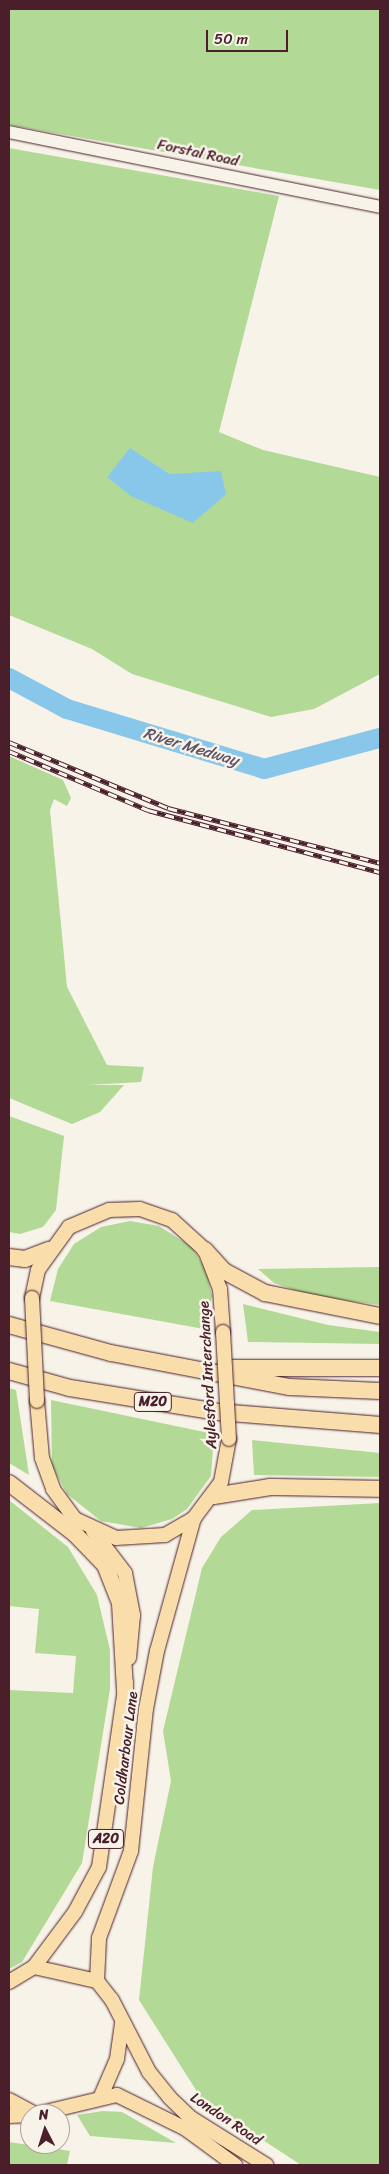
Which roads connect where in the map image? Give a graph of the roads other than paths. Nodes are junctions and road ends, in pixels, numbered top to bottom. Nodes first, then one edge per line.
1 (9, 132) edge
2 (380, 206) edge
3 (49, 1250) junction
4 (205, 1250) junction
5 (9, 1257) edge
6 (380, 1316) edge
7 (9, 1325) edge
8 (188, 1368) junction
9 (380, 1368) edge
10 (9, 1371) edge
11 (380, 1391) edge
12 (380, 1419) edge
13 (300, 1420) junction
14 (380, 1425) edge
15 (14, 1487) edge
16 (380, 1489) edge
17 (214, 1496) junction
18 (194, 1518) junction
19 (75, 1519) junction
20 (93, 1531) junction
21 (125, 1691) junction
22 (34, 1967) junction
23 (97, 1981) junction
24 (9, 1982) edge
25 (122, 2022) junction
26 (101, 2096) junction
27 (70, 2105) edge
28 (235, 2165) edge
29 (266, 2165) edge

1 - 2 street, Forstal Road
3 - 4 main road, Aylesford Interchange
3 - 5 highway
3 - 19 main road, Aylesford Interchange, bridge
4 - 6 highway
4 - 17 main road, Aylesford Interchange, bridge
7 - 8 highway
8 - 9 highway
8 - 11 highway
10 - 13 highway, M20
12 - 13 highway, M20
13 - 14 highway, M20
15 - 19 highway
15 - 21 highway
16 - 17 highway
17 - 18 main road, Aylesford Interchange
18 - 20 main road, Aylesford Interchange
18 - 23 main road, Coldharbour Lane / A20
19 - 20 main road, Aylesford Interchange
20 - 21 main road, Coldharbour Lane / A20
21 - 22 main road, Coldharbour Lane / A20
22 - 23 main road
22 - 24 main road
23 - 25 main road, London Road
25 - 26 main road
25 - 29 main road, London Road
26 - 27 main road
26 - 28 main road, London Road

